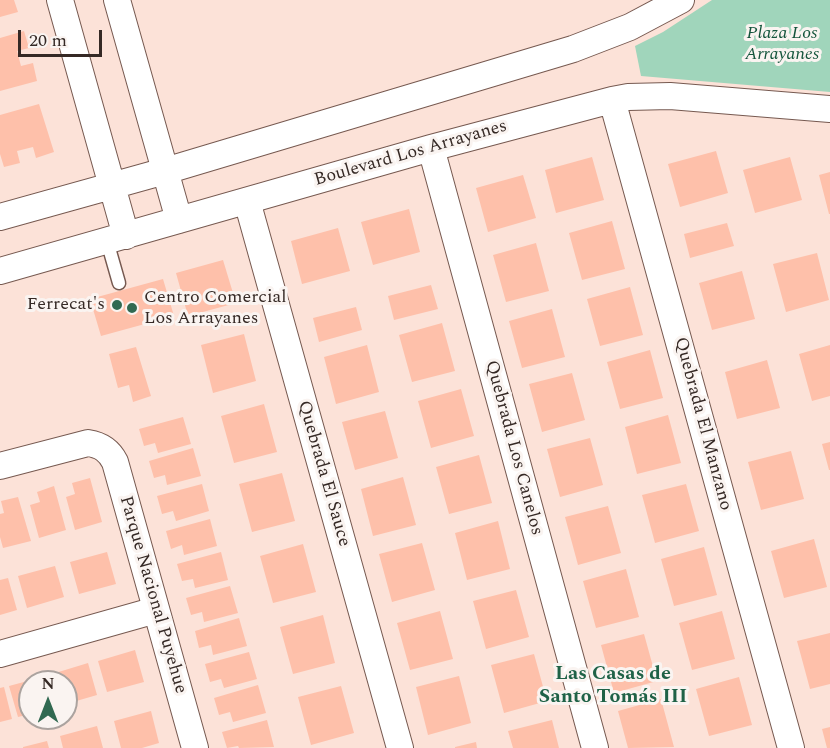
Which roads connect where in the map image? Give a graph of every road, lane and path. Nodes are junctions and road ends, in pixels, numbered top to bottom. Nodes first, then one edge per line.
1 (60, 0) edge
2 (117, 0) edge
3 (681, 0) edge
4 (612, 100) junction
5 (830, 109) edge
6 (430, 148) junction
7 (165, 171) junction
8 (112, 186) junction
9 (247, 201) junction
10 (0, 218) edge
11 (178, 220) junction
12 (116, 239) junction
13 (0, 271) edge
14 (119, 283) dead end
15 (0, 466) edge
16 (156, 610) junction
17 (0, 654) edge
18 (195, 748) edge
19 (400, 748) edge
20 (595, 748) edge
21 (791, 748) edge

1 - 8 street
2 - 7 street
3 - 7 street
4 - 5 street, Boulevard Los Arrayanes
4 - 6 street, Boulevard Los Arrayanes
4 - 21 street, Quebrada El Manzano
6 - 9 street, Boulevard Los Arrayanes
6 - 20 street, Quebrada Los Canelos
7 - 8 street
7 - 11 street
8 - 10 street
8 - 12 street
9 - 11 street, Boulevard Los Arrayanes
9 - 19 street, Quebrada El Sauce
11 - 12 street, Boulevard Los Arrayanes
12 - 13 street, Boulevard Los Arrayanes
12 - 14 lane
15 - 16 street, Parque Nacional Puyehue
16 - 17 street
16 - 18 street, Parque Nacional Puyehue

